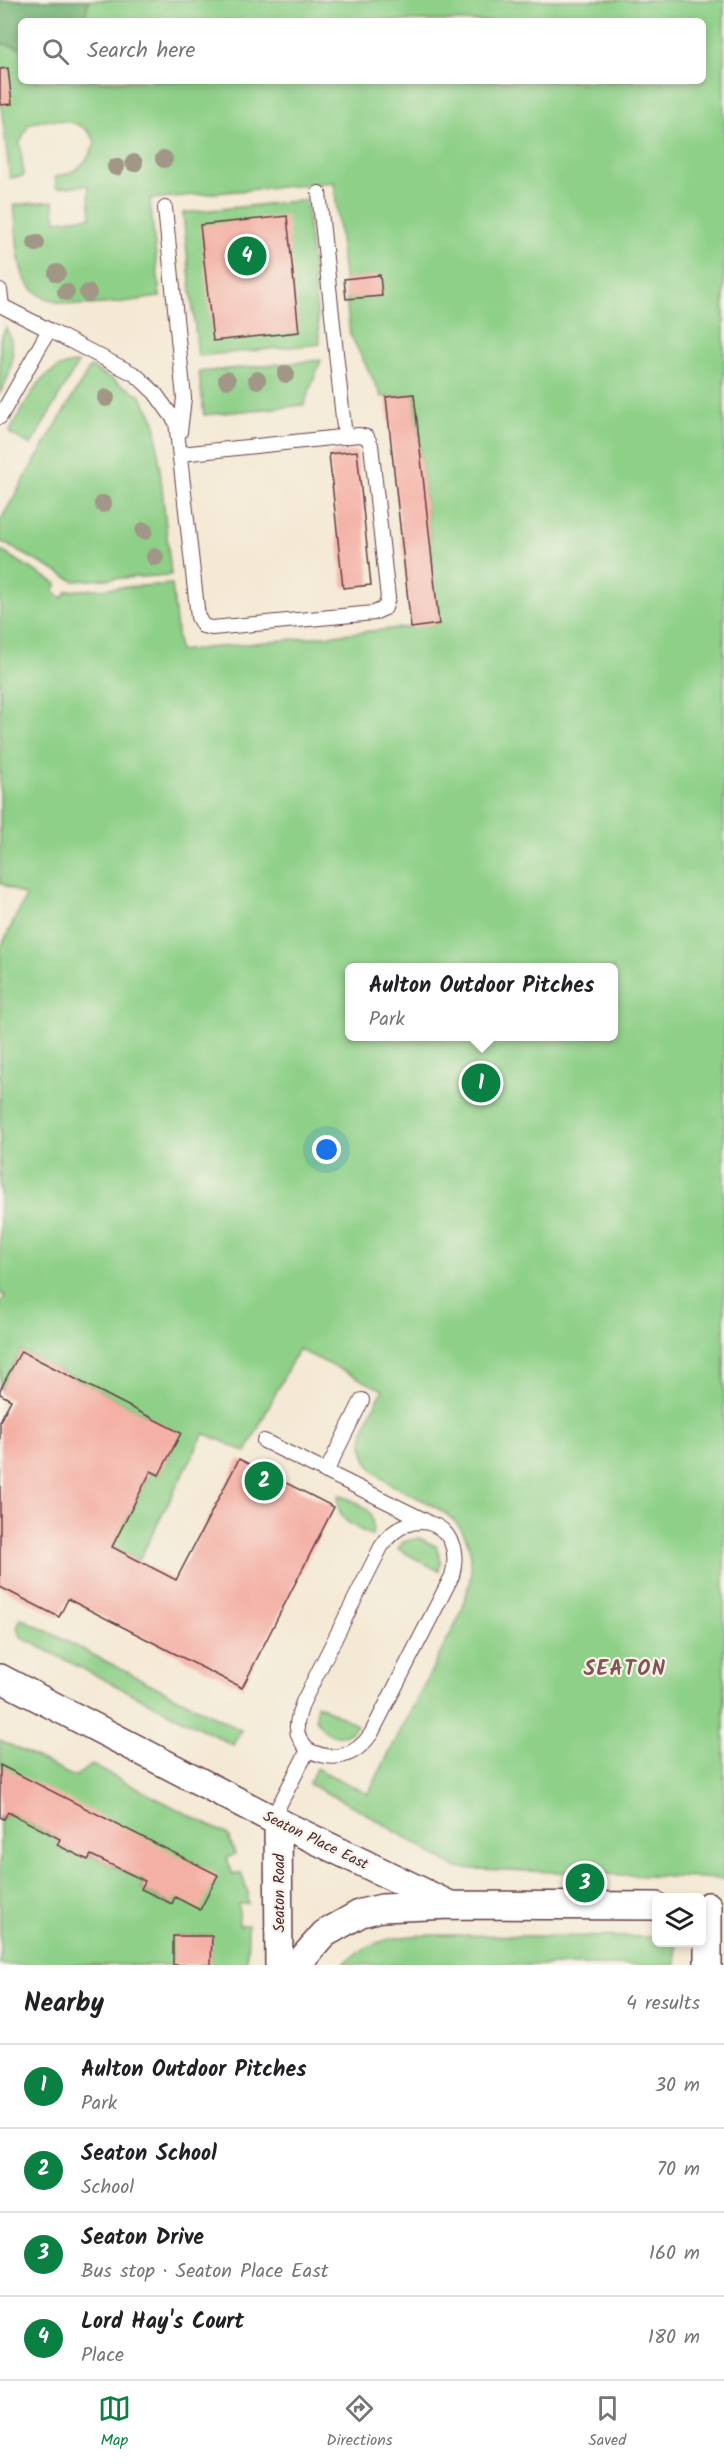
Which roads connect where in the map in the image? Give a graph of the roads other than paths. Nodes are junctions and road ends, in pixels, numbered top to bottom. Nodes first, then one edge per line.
1 (319, 193) dead end
2 (165, 208) dead end
3 (0, 290) edge
4 (1, 306) edge
5 (49, 330) junction
6 (0, 417) edge
7 (179, 436) junction
8 (345, 437) junction
9 (181, 454) junction
10 (362, 1400) dead end
11 (264, 1442) dead end
12 (326, 1472) junction
13 (436, 1526) junction
14 (0, 1678) edge
15 (308, 1750) junction
16 (275, 1820) junction
17 (450, 1905) junction
18 (652, 1906) edge
19 (711, 1906) edge
20 (279, 1965) edge
21 (297, 1965) edge
22 (708, 1965) edge

1 - 8 lane
2 - 7 lane
3 - 4 lane
4 - 5 lane
5 - 6 lane
5 - 7 lane
7 - 9 lane
8 - 9 lane
8 - 9 lane
10 - 12 lane
11 - 12 lane
12 - 13 lane
13 - 15 lane
13 - 15 lane
14 - 16 street, Seaton Place East
15 - 16 lane
16 - 17 street, Seaton Place East
16 - 20 street, Seaton Road
17 - 18 street, Seaton Place East
17 - 21 street
19 - 22 street

